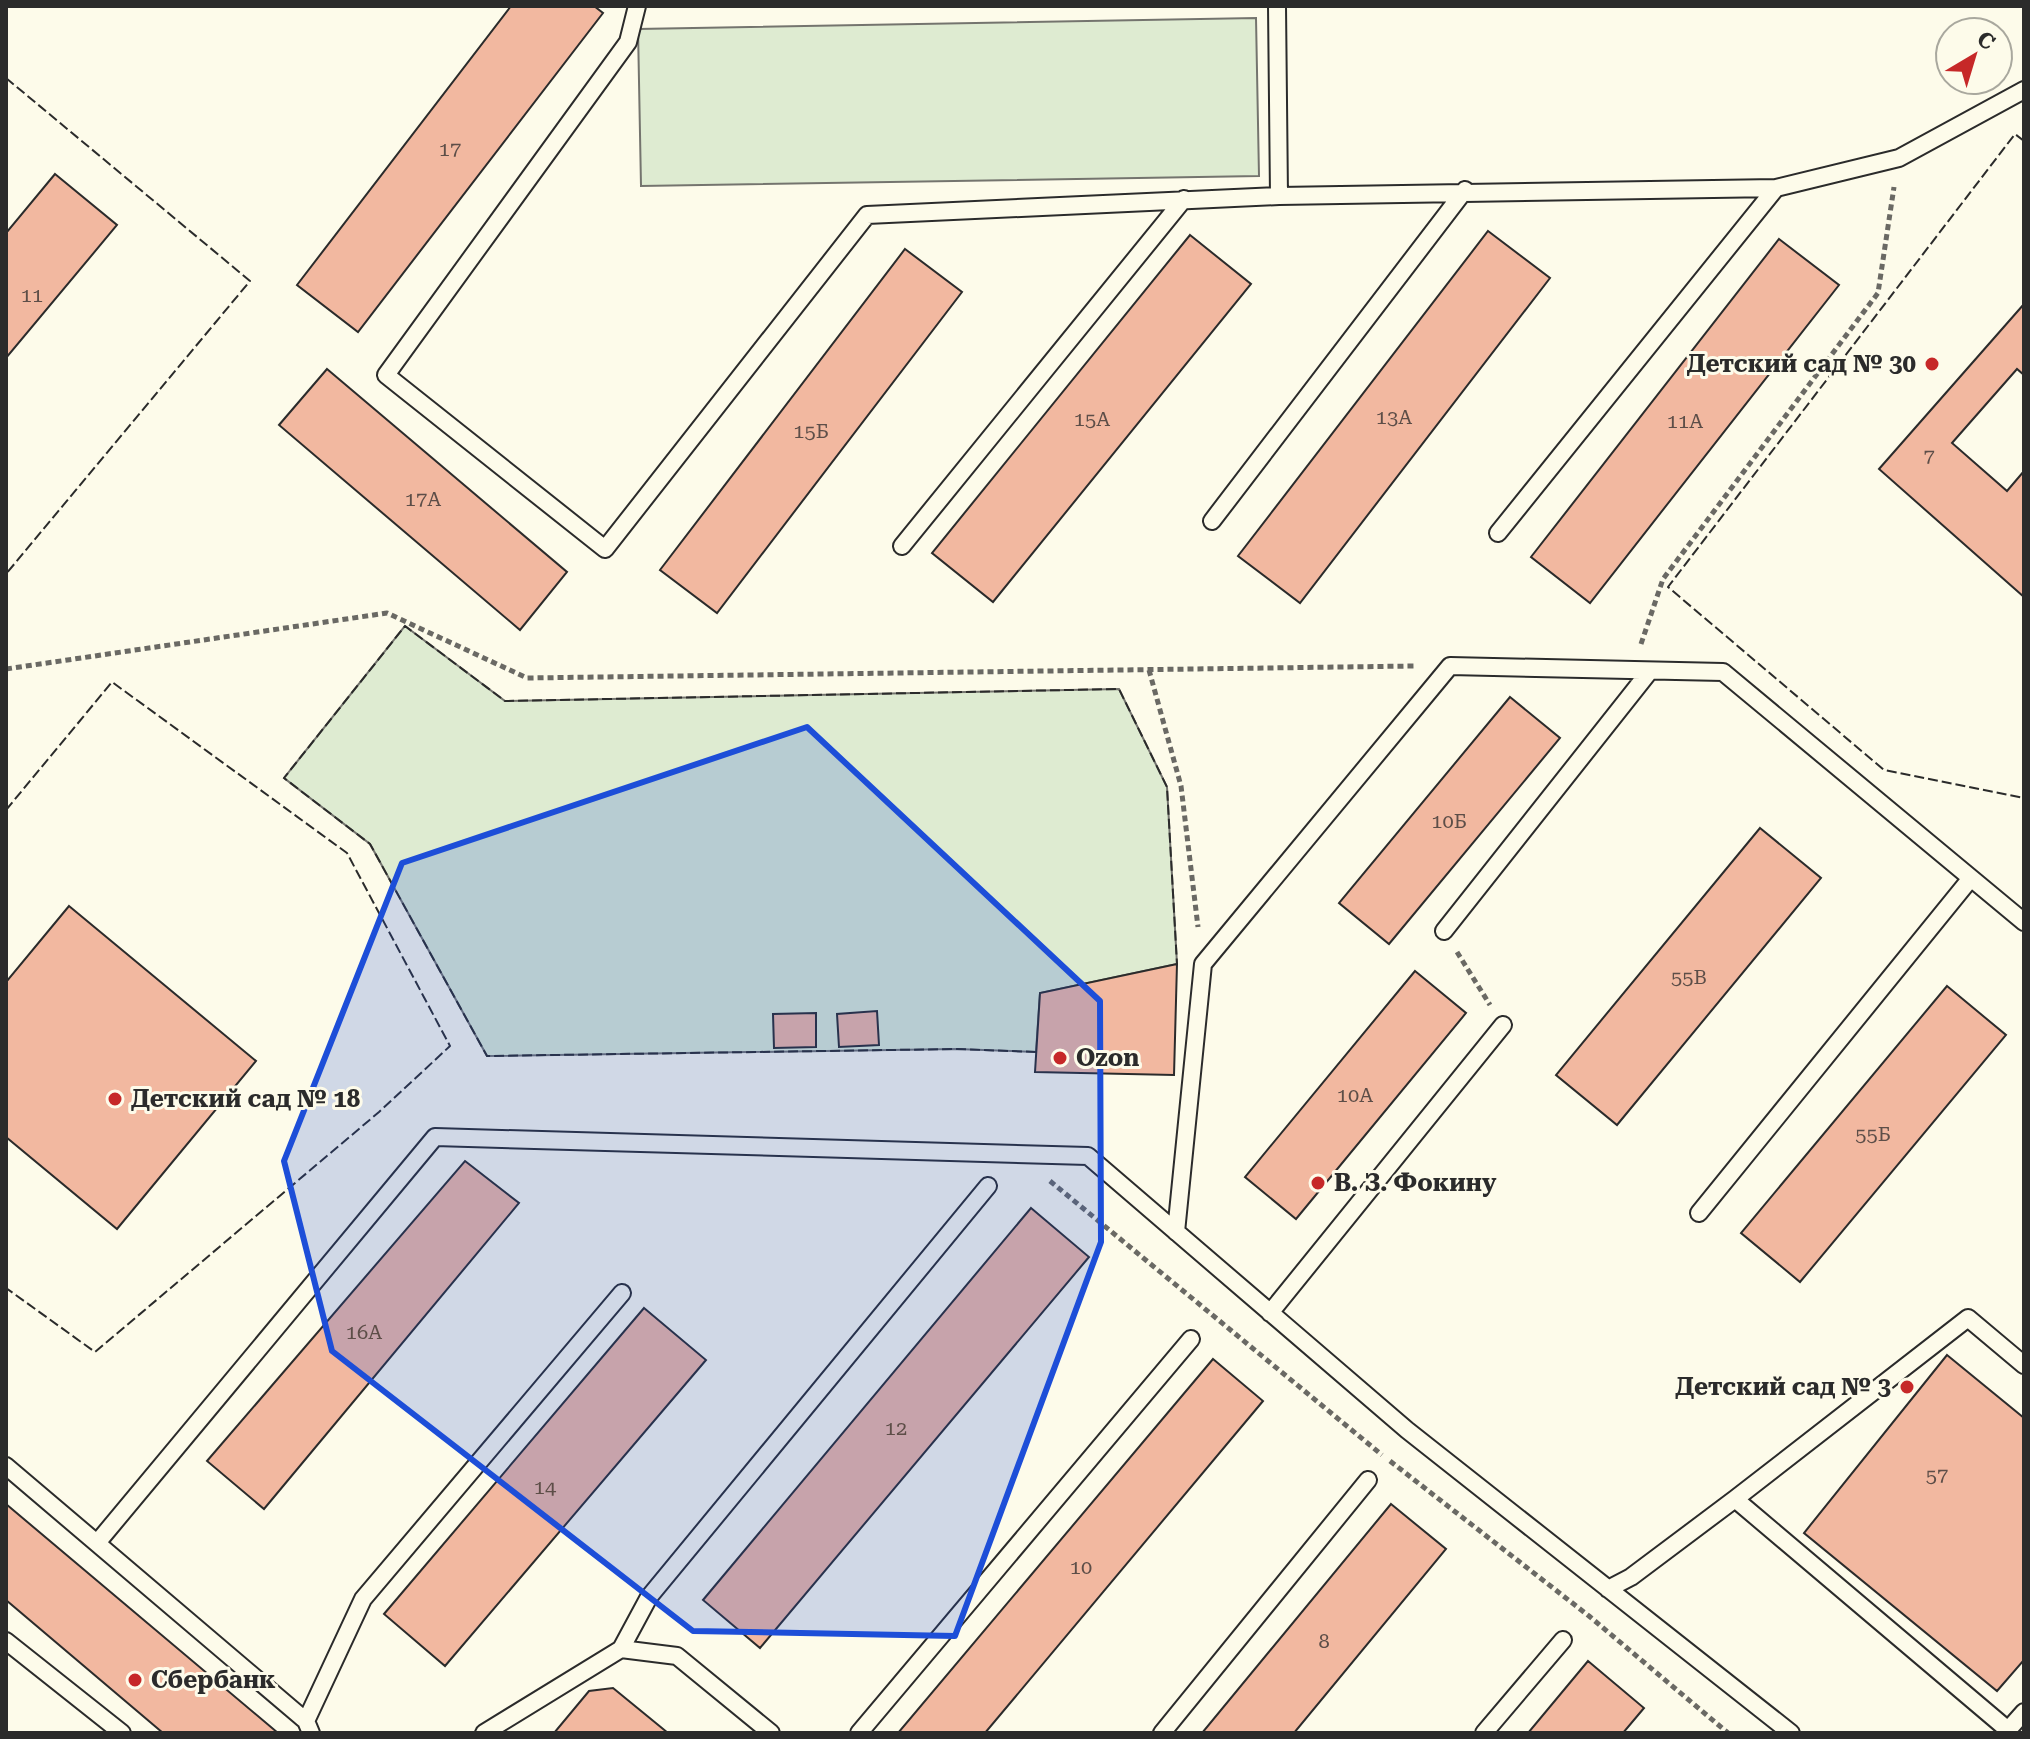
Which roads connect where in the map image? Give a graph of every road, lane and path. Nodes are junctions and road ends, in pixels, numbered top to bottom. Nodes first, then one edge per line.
1 (637, 6) edge
2 (1277, 6) edge
3 (2024, 90) edge
4 (1899, 158) junction
5 (1776, 188) junction
6 (1465, 190) junction
7 (1279, 196) junction
8 (1184, 199) junction
9 (1212, 521) dead end
10 (1498, 533) dead end
11 (902, 546) dead end
12 (1450, 666) junction
13 (6, 669) edge
14 (1149, 670) junction
15 (1631, 672) junction
16 (1649, 672) junction
17 (1971, 878) junction
18 (2024, 922) edge
19 (1444, 931) joint
20 (1203, 964) junction
21 (1503, 1025) joint
22 (1018, 1155) junction
23 (988, 1186) dead end
24 (1699, 1213) dead end
25 (1176, 1232) junction
26 (1236, 1284) junction
27 (622, 1293) dead end
28 (1212, 1313) junction
29 (1270, 1313) junction
30 (1191, 1339) joint
31 (2024, 1365) edge
32 (1407, 1430) junction
33 (1384, 1457) junction
34 (6, 1466) edge
35 (1368, 1480) joint
36 (1735, 1499) junction
37 (97, 1543) junction
38 (1608, 1589) junction
39 (1589, 1616) junction
40 (1563, 1640) joint
41 (6, 1641) edge
42 (621, 1649) junction
43 (2024, 1712) edge
44 (309, 1727) edge
45 (122, 1733) edge
46 (484, 1733) edge
47 (771, 1733) edge
48 (859, 1733) edge
49 (1162, 1733) edge
50 (1484, 1733) edge
51 (1728, 1733) edge
52 (1791, 1733) edge

1 - 8 lane
2 - 7 lane
3 - 4 lane
4 - 5 lane
4 - 15 path
5 - 6 lane
5 - 10 lane
6 - 7 lane
6 - 9 lane
7 - 8 lane
8 - 11 lane
12 - 14 path
12 - 15 lane
12 - 20 lane
13 - 14 path
14 - 20 path
15 - 16 lane
16 - 17 lane
16 - 19 lane
17 - 18 lane
17 - 24 lane
19 - 21 path
20 - 25 lane
21 - 29 lane
22 - 25 lane
22 - 28 path
22 - 37 lane
23 - 42 lane
25 - 26 lane
26 - 28 path
26 - 29 lane
27 - 44 lane
28 - 30 path
28 - 33 path
29 - 32 lane
30 - 48 lane
31 - 36 lane
32 - 33 path
32 - 38 lane
33 - 35 path
33 - 39 path
34 - 37 lane
35 - 49 lane
36 - 38 lane
36 - 43 lane
37 - 44 lane
38 - 39 path
38 - 52 lane
39 - 40 path
39 - 51 path
40 - 50 lane
41 - 45 lane
42 - 46 lane
42 - 47 lane

